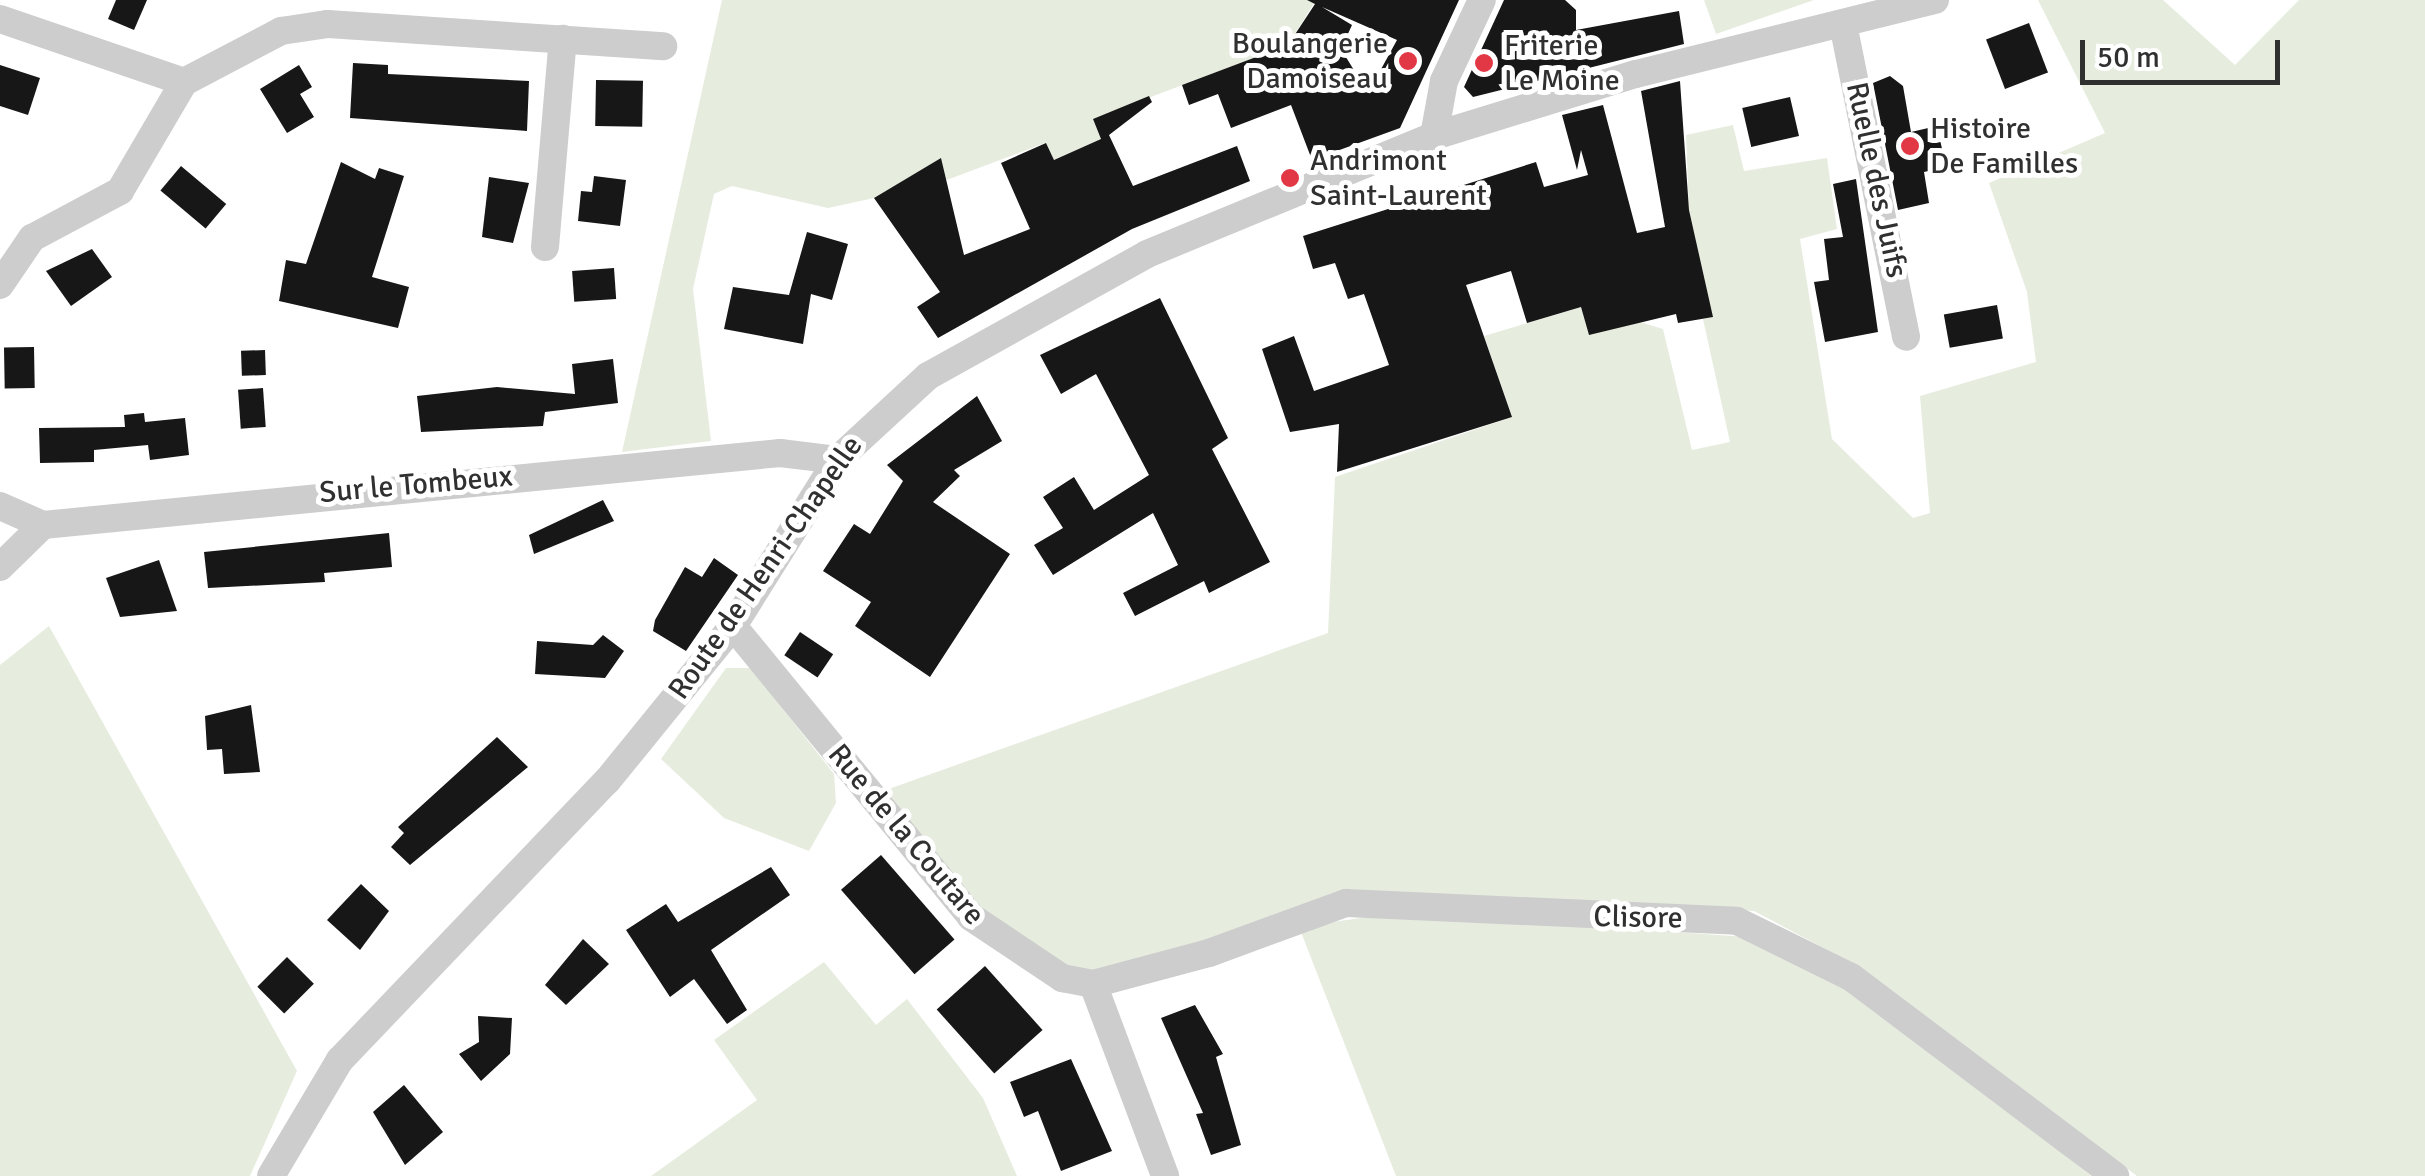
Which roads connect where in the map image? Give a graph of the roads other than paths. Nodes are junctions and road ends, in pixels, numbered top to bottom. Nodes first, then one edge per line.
1 (1482, 0) edge
2 (1935, 0) edge
3 (1871, 8) edge
4 (0, 19) edge
5 (1843, 24) junction
6 (564, 39) junction
7 (664, 46) dead end
8 (184, 82) junction
9 (1434, 136) junction
10 (545, 247) dead end
11 (0, 284) edge
12 (1906, 337) dead end
13 (837, 460) junction
14 (0, 506) edge
15 (43, 525) junction
16 (0, 567) edge
17 (733, 626) junction
18 (1093, 984) junction
19 (271, 1176) edge
20 (1165, 1176) edge
21 (2115, 1176) edge

1 - 9 street
2 - 3 street, Route de Henri-Chapelle
3 - 5 street, Route de Henri-Chapelle
4 - 8 street
5 - 9 street, Route de Henri-Chapelle
5 - 12 street, Ruelle des Juifs
6 - 7 street
6 - 8 street
6 - 10 street
8 - 11 street
9 - 13 street, Route de Henri-Chapelle
13 - 15 street, Sur le Tombeux
13 - 17 street, Route de Henri-Chapelle
14 - 15 street, Sur le Tombeux
15 - 16 street
17 - 18 street, Rue de la Coutare
17 - 19 street, Route de Henri-Chapelle
18 - 20 street
18 - 21 street, Clisore

